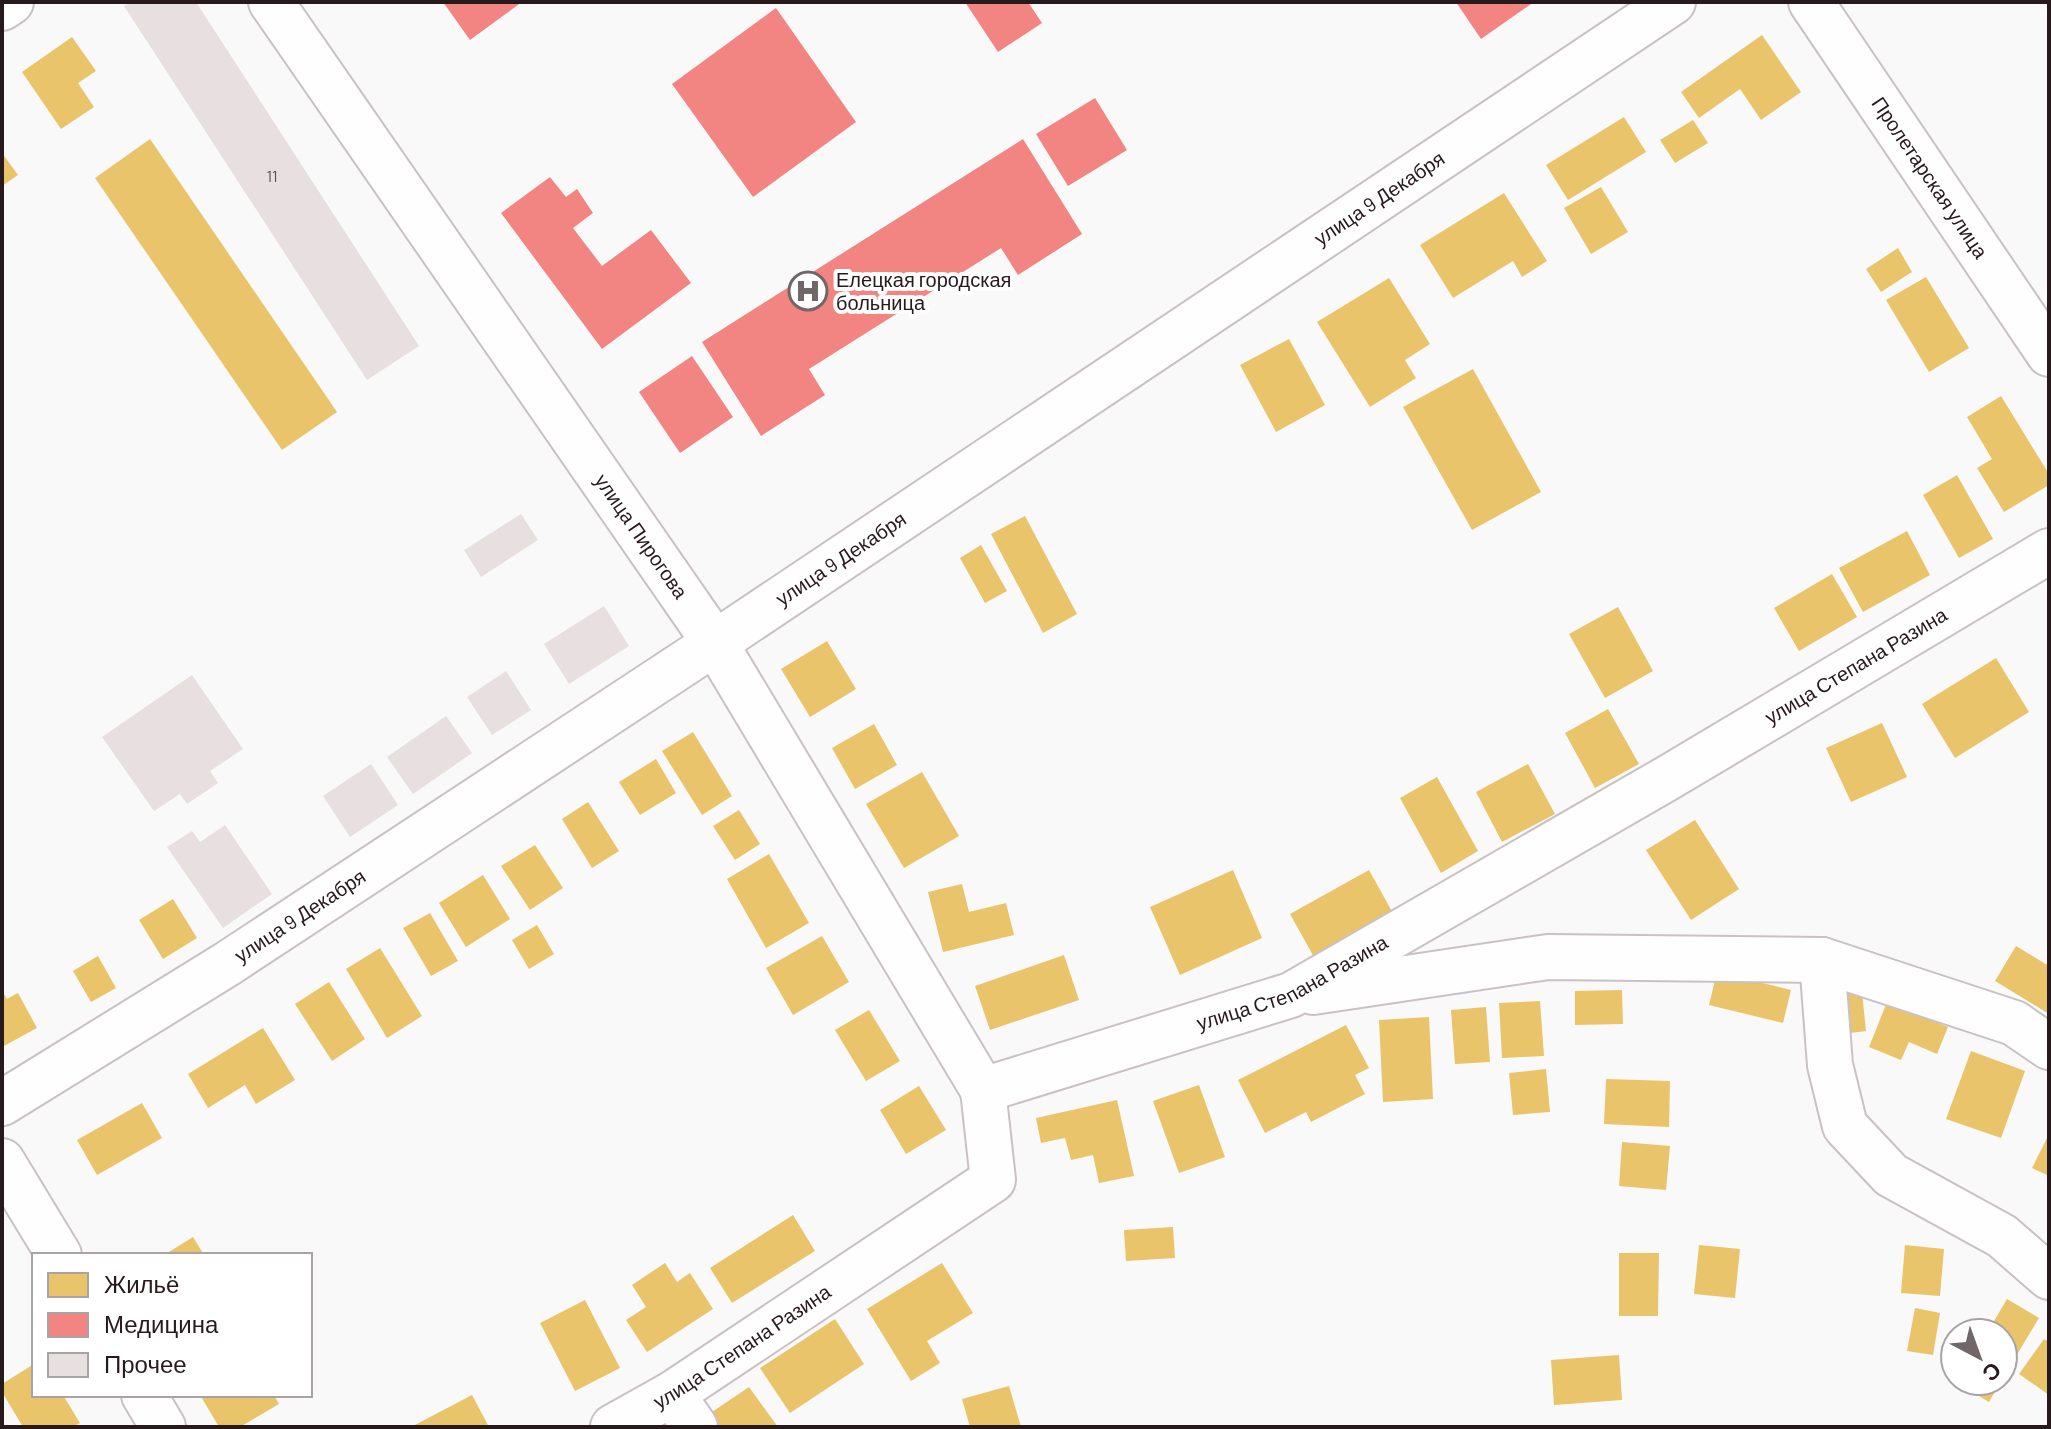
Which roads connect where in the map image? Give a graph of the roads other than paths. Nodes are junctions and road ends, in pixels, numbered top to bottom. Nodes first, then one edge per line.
1 (11, 2) edge
2 (271, 2) edge
3 (1673, 2) edge
4 (1811, 2) edge
5 (2, 8) edge
6 (2049, 354) edge
7 (2049, 551) edge
8 (715, 643) junction
9 (1822, 960) junction
10 (1291, 995) junction
11 (2049, 1047) edge
12 (983, 1090) junction
13 (2, 1103) edge
14 (2, 1161) edge
15 (58, 1253) edge
16 (2049, 1277) edge
17 (145, 1397) edge
18 (683, 1410) edge
19 (163, 1427) edge
20 (613, 1427) edge

1 - 5 street
2 - 8 street, улица Пирогова
3 - 8 street, улица 9 Декабря
4 - 6 street, Пролетарская улица
7 - 10 street, улица Степана Разина
8 - 12 street, улица Пирогова
8 - 13 street, улица 9 Декабря
9 - 10 street
9 - 11 street
9 - 16 street
10 - 12 street, улица Степана Разина
12 - 18 street, улица Степана Разина
14 - 15 street
17 - 19 street
18 - 20 street, улица Степана Разина

